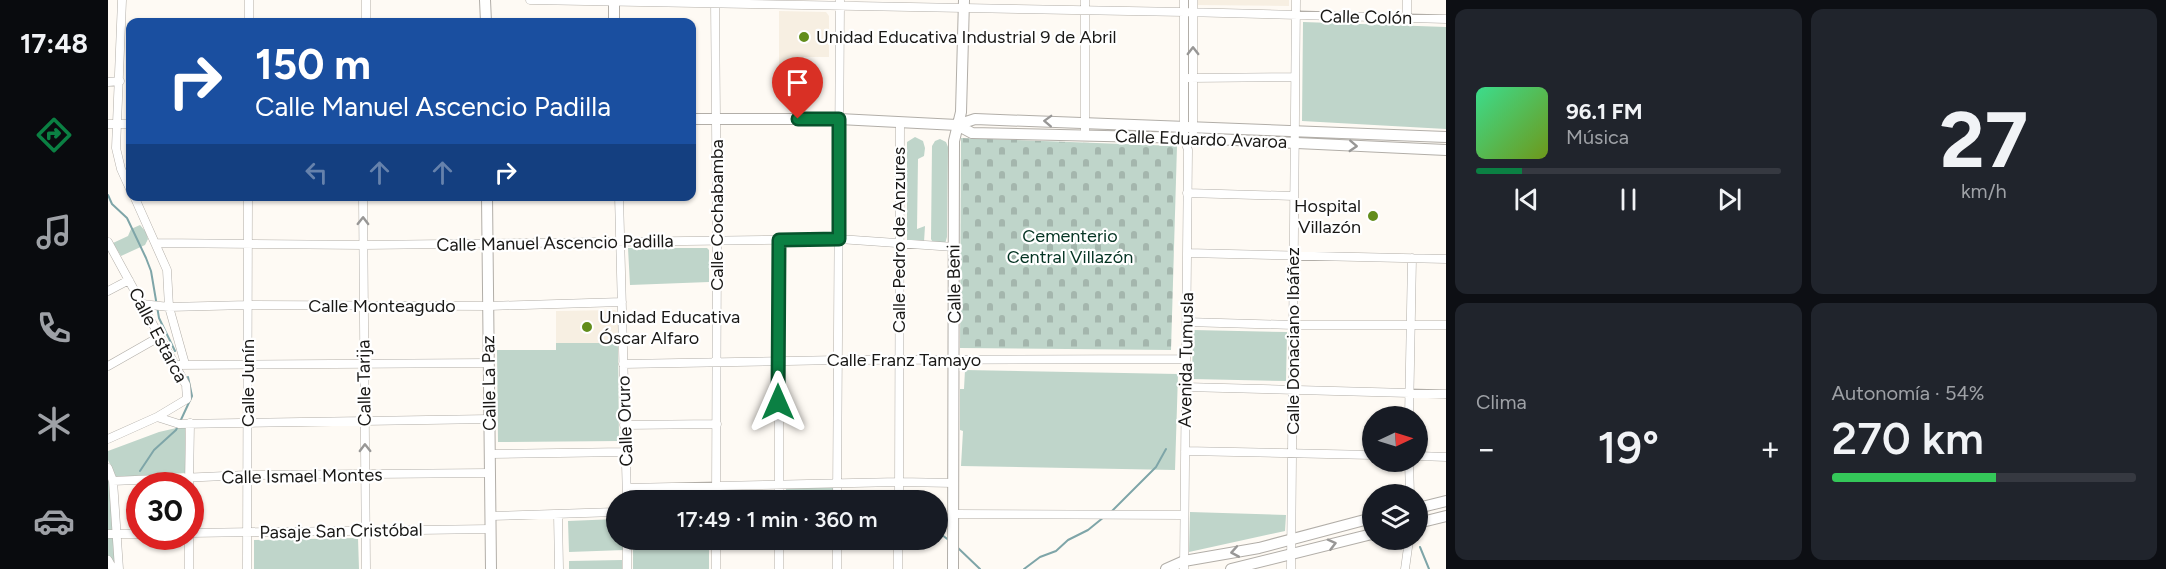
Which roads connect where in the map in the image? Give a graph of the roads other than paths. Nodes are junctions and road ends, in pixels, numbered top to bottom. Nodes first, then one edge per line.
1 (122, 0) edge
2 (249, 0) edge
3 (366, 0) edge
4 (485, 0) edge
5 (530, 0) edge
6 (614, 0) edge
7 (1085, 0) edge
8 (1184, 0) edge
9 (1193, 0) edge
10 (1296, 0) edge
11 (1407, 0) edge
12 (715, 1) edge
13 (840, 3) edge
14 (964, 4) edge
15 (1085, 10) junction
16 (1189, 12) junction
17 (1296, 16) junction
18 (249, 18) edge
19 (366, 18) edge
20 (486, 18) edge
21 (614, 18) edge
22 (1407, 18) junction
23 (1446, 19) edge
24 (1295, 77) junction
25 (1189, 78) junction
26 (120, 81) junction
27 (108, 82) edge
28 (716, 118) junction
29 (696, 119) edge
30 (839, 119) junction
31 (900, 122) junction
32 (1085, 122) junction
33 (108, 124) edge
34 (118, 124) junction
35 (126, 124) edge
36 (957, 125) junction
37 (1188, 126) junction
38 (1295, 130) junction
39 (1085, 135) junction
40 (1446, 136) edge
41 (1188, 138) junction
42 (1295, 143) junction
43 (112, 150) edge
44 (1446, 150) edge
45 (126, 180) edge
46 (1187, 193) junction
47 (1294, 196) junction
48 (136, 201) edge
49 (248, 201) edge
50 (363, 201) edge
51 (488, 201) edge
52 (619, 201) edge
53 (839, 239) junction
54 (779, 240) junction
55 (717, 241) junction
56 (108, 242) edge
57 (621, 242) junction
58 (157, 243) junction
59 (488, 243) junction
60 (899, 244) junction
61 (248, 245) junction
62 (363, 245) junction
63 (954, 247) junction
64 (1187, 253) junction
65 (1293, 256) junction
66 (1412, 258) junction
67 (1446, 259) edge
68 (129, 280) junction
69 (108, 291) edge
70 (622, 302) junction
71 (142, 304) junction
72 (248, 305) junction
73 (363, 305) junction
74 (489, 306) junction
75 (169, 307) junction
76 (1186, 322) junction
77 (1293, 325) junction
78 (1411, 326) junction
79 (1446, 326) edge
80 (159, 337) junction
81 (1186, 359) junction
82 (778, 360) junction
83 (838, 360) junction
84 (717, 361) junction
85 (899, 361) junction
86 (955, 361) junction
87 (364, 363) junction
88 (489, 363) junction
89 (184, 364) junction
90 (248, 364) junction
91 (623, 364) junction
92 (174, 365) junction
93 (108, 366) edge
94 (1185, 387) junction
95 (1292, 389) junction
96 (1410, 393) junction
97 (1446, 394) edge
98 (1409, 406) edge
99 (157, 417) junction
100 (490, 419) junction
101 (365, 421) junction
102 (248, 422) junction
103 (190, 423) junction
104 (717, 424) junction
105 (624, 425) junction
106 (108, 438) edge
107 (1185, 451) junction
108 (625, 452) junction
109 (1292, 453) junction
110 (490, 454) junction
111 (1362, 455) edge
112 (1428, 456) edge
113 (1446, 457) edge
114 (108, 468) edge
115 (189, 472) edge
116 (490, 473) junction
117 (365, 475) junction
118 (247, 476) junction
119 (204, 480) edge
120 (113, 481) junction
121 (126, 481) edge
122 (899, 482) junction
123 (837, 483) junction
124 (954, 483) junction
125 (779, 484) junction
126 (716, 485) junction
127 (627, 488) joint
128 (716, 490) edge
129 (779, 490) edge
130 (837, 490) edge
131 (899, 490) edge
132 (1446, 501) edge
133 (1428, 506) edge
134 (606, 512) edge
135 (558, 514) junction
136 (954, 514) junction
137 (1184, 514) junction
138 (491, 516) junction
139 (1446, 516) edge
140 (1362, 520) edge
141 (1428, 520) edge
142 (491, 529) junction
143 (366, 531) junction
144 (247, 532) junction
145 (112, 534) edge
146 (204, 534) edge
147 (1362, 536) edge
148 (1291, 538) junction
149 (190, 550) edge
150 (627, 550) edge
151 (716, 550) edge
152 (779, 550) edge
153 (837, 550) edge
154 (898, 550) edge
155 (1408, 550) edge
156 (1291, 554) junction
157 (108, 560) edge
158 (1184, 565) edge
159 (112, 569) edge
160 (119, 569) edge
161 (189, 569) edge
162 (247, 569) edge
163 (366, 569) edge
164 (491, 569) edge
165 (559, 569) edge
166 (627, 569) edge
167 (716, 569) edge
168 (779, 569) edge
169 (837, 569) edge
170 (898, 569) edge
171 (953, 569) edge
172 (1166, 569) edge
173 (1231, 569) edge
174 (1291, 569) edge
175 (1405, 569) edge

1 - 26 street
2 - 18 street
3 - 19 street
4 - 20 main road
5 - 6 street, Calle Colón
6 - 12 street, Calle Colón
6 - 21 main road
7 - 15 street
8 - 16 street, Avenida Tumusla
9 - 16 street, Avenida Tumusla
10 - 17 street, Calle Donaciano Ibáñez
11 - 22 street
12 - 13 street, Calle Colón
12 - 28 street, Calle Cochabamba
13 - 14 street, Calle Colón
13 - 30 street
14 - 15 street, Calle Colón
14 - 36 main road, Calle Beni
15 - 16 street, Calle Colón
15 - 32 street
16 - 17 street, Calle Colón
16 - 25 street, Avenida Tumusla
17 - 22 street, Calle Colón
17 - 24 street, Calle Donaciano Ibáñez
22 - 23 street, Calle Colón
24 - 25 street
24 - 38 street, Calle Donaciano Ibáñez
25 - 37 street, Avenida Tumusla
26 - 27 street
26 - 34 street
28 - 29 main road, Calle Eduardo Avaroa
28 - 30 main road, Calle Eduardo Avaroa
28 - 55 street, Calle Cochabamba
30 - 31 main road, Calle Eduardo Avaroa
30 - 53 street
31 - 36 main road, Calle Eduardo Avaroa
31 - 60 street, Calle Pedro de Anzures
32 -> 36 main road, Calle Eduardo Avaroa
32 - 37 main road, Calle Eduardo Avaroa
32 - 39 street
33 - 34 street
34 - 35 street
34 - 43 street
36 - 39 main road, Calle Eduardo Avaroa
36 - 63 main road, Calle Beni
37 - 38 main road, Calle Eduardo Avaroa
37 - 41 street, Avenida Tumusla
38 - 40 main road, Calle Eduardo Avaroa
38 - 42 street, Calle Donaciano Ibáñez
39 - 41 main road, Calle Eduardo Avaroa
41 - 42 main road, Calle Eduardo Avaroa
41 - 46 street, Avenida Tumusla
42 -> 44 main road, Calle Eduardo Avaroa
42 - 47 street, Calle Donaciano Ibáñez
43 - 45 street
46 - 47 street
46 - 64 street, Avenida Tumusla
47 - 65 street, Calle Donaciano Ibáñez
48 - 58 street
49 - 61 street, Calle Junín
62 -> 50 street, Calle Tarija
51 - 59 main road, Calle La Paz
52 - 57 street, Calle Oruro
53 - 54 street, Calle Manuel Ascencio Padilla
53 - 60 street, Calle Manuel Ascencio Padilla
53 - 83 street
54 - 55 street, Calle Manuel Ascencio Padilla
54 - 82 street
55 - 57 street, Calle Manuel Ascencio Padilla
55 - 84 street, Calle Cochabamba
56 - 68 street, Calle Estarca
57 - 59 street, Calle Manuel Ascencio Padilla
57 - 70 street, Calle Oruro
58 - 61 street, Calle Manuel Ascencio Padilla
58 - 75 street
59 - 62 street, Calle Manuel Ascencio Padilla
59 - 74 main road, Calle La Paz
60 - 63 street, Calle Manuel Ascencio Padilla
60 - 85 street, Calle Pedro de Anzures
61 - 62 street, Calle Manuel Ascencio Padilla
61 - 72 street, Calle Junín
62 - 73 street, Calle Tarija
63 - 86 main road, Calle Beni
64 - 65 street
64 - 76 street, Avenida Tumusla
65 - 66 street
65 - 77 street, Calle Donaciano Ibáñez
66 - 67 street
66 - 78 street
68 - 69 street
68 - 71 street, Calle Estarca
70 - 74 street, Calle Monteagudo
70 - 91 street, Calle Oruro
71 - 75 street, Calle Monteagudo
71 - 80 street, Calle Estarca
72 - 73 street, Calle Monteagudo
72 - 75 street, Calle Monteagudo
72 - 90 street, Calle Junín
73 - 74 street, Calle Monteagudo
73 - 87 street, Calle Tarija
74 - 88 main road, Calle La Paz
75 - 89 street
76 - 77 street
76 - 81 street, Avenida Tumusla
77 - 78 street
77 - 95 street, Calle Donaciano Ibáñez
78 - 79 street
78 - 96 street
80 - 92 street, Calle Estarca
80 - 93 street
81 - 86 street, Calle Franz Tamayo
81 - 94 street, Avenida Tumusla
82 - 83 street, Calle Franz Tamayo
82 - 84 street, Calle Franz Tamayo
82 - 125 street
83 - 85 street, Calle Franz Tamayo
83 - 123 street
84 - 91 street, Calle Franz Tamayo
84 - 104 street, Calle Cochabamba
85 - 86 street, Calle Franz Tamayo
85 - 122 street, Calle Pedro de Anzures
86 - 124 main road, Calle Beni
87 - 88 street
87 - 90 street
87 - 101 street, Calle Tarija
88 - 100 main road, Calle La Paz
89 - 90 street
89 - 92 street
90 - 102 street, Calle Junín
91 - 105 street, Calle Oruro
92 - 99 street, Calle Estarca
94 - 95 street
94 - 107 street, Avenida Tumusla
95 - 96 street
95 - 109 street, Calle Donaciano Ibáñez
96 - 97 street
96 - 98 street
99 - 103 street
99 - 106 street
100 - 101 street
100 - 110 main road, Calle La Paz
101 - 102 street
117 -> 101 street, Calle Tarija
102 - 103 street
102 - 118 street, Calle Junín
103 - 115 street
104 - 105 street
104 - 126 street, Calle Cochabamba
105 - 108 street, Calle Oruro
107 - 109 street
107 - 137 street, Avenida Tumusla
108 - 110 street
108 - 127 street, Calle Oruro
109 - 111 street
109 - 148 street, Calle Donaciano Ibáñez
110 - 116 main road, Calle La Paz
112 - 113 street
114 - 120 street
116 - 117 street, Calle Ismael Montes
116 - 138 main road, Calle La Paz
117 - 118 street, Calle Ismael Montes
117 - 143 street, Calle Tarija
118 - 119 street, Calle Ismael Montes
118 - 144 street, Calle Junín
120 - 121 street, Calle Ismael Montes
120 - 145 street
122 - 123 street
122 - 124 street
122 - 131 street, Calle Pedro de Anzures
123 - 125 street
123 - 130 street
124 - 136 main road, Calle Beni
125 - 126 street
125 - 129 street
126 - 127 street
126 - 128 street, Calle Cochabamba
132 - 133 main road
134 - 135 street
135 - 138 street
135 - 165 street
136 - 137 street
136 - 171 main road, Calle Beni
137 - 158 street, Avenida Tumusla
138 - 142 main road, Calle La Paz
139 - 141 main road
140 - 148 main road
142 - 143 street, Pasaje San Cristóbal
142 - 164 main road, Calle La Paz
143 - 144 street, Pasaje San Cristóbal
143 - 163 street, Calle Tarija
144 - 146 street, Pasaje San Cristóbal
144 - 162 street, Calle Junín
145 - 160 street
156 -> 147 main road
148 - 156 street, Calle Donaciano Ibáñez
148 -> 158 main road
149 - 161 street
150 - 166 street
151 - 167 street
152 - 168 street
153 - 169 street
154 - 170 street
155 - 175 street
156 - 173 main road
156 - 174 street, Calle Donaciano Ibáñez
157 - 159 street
158 - 172 main road

